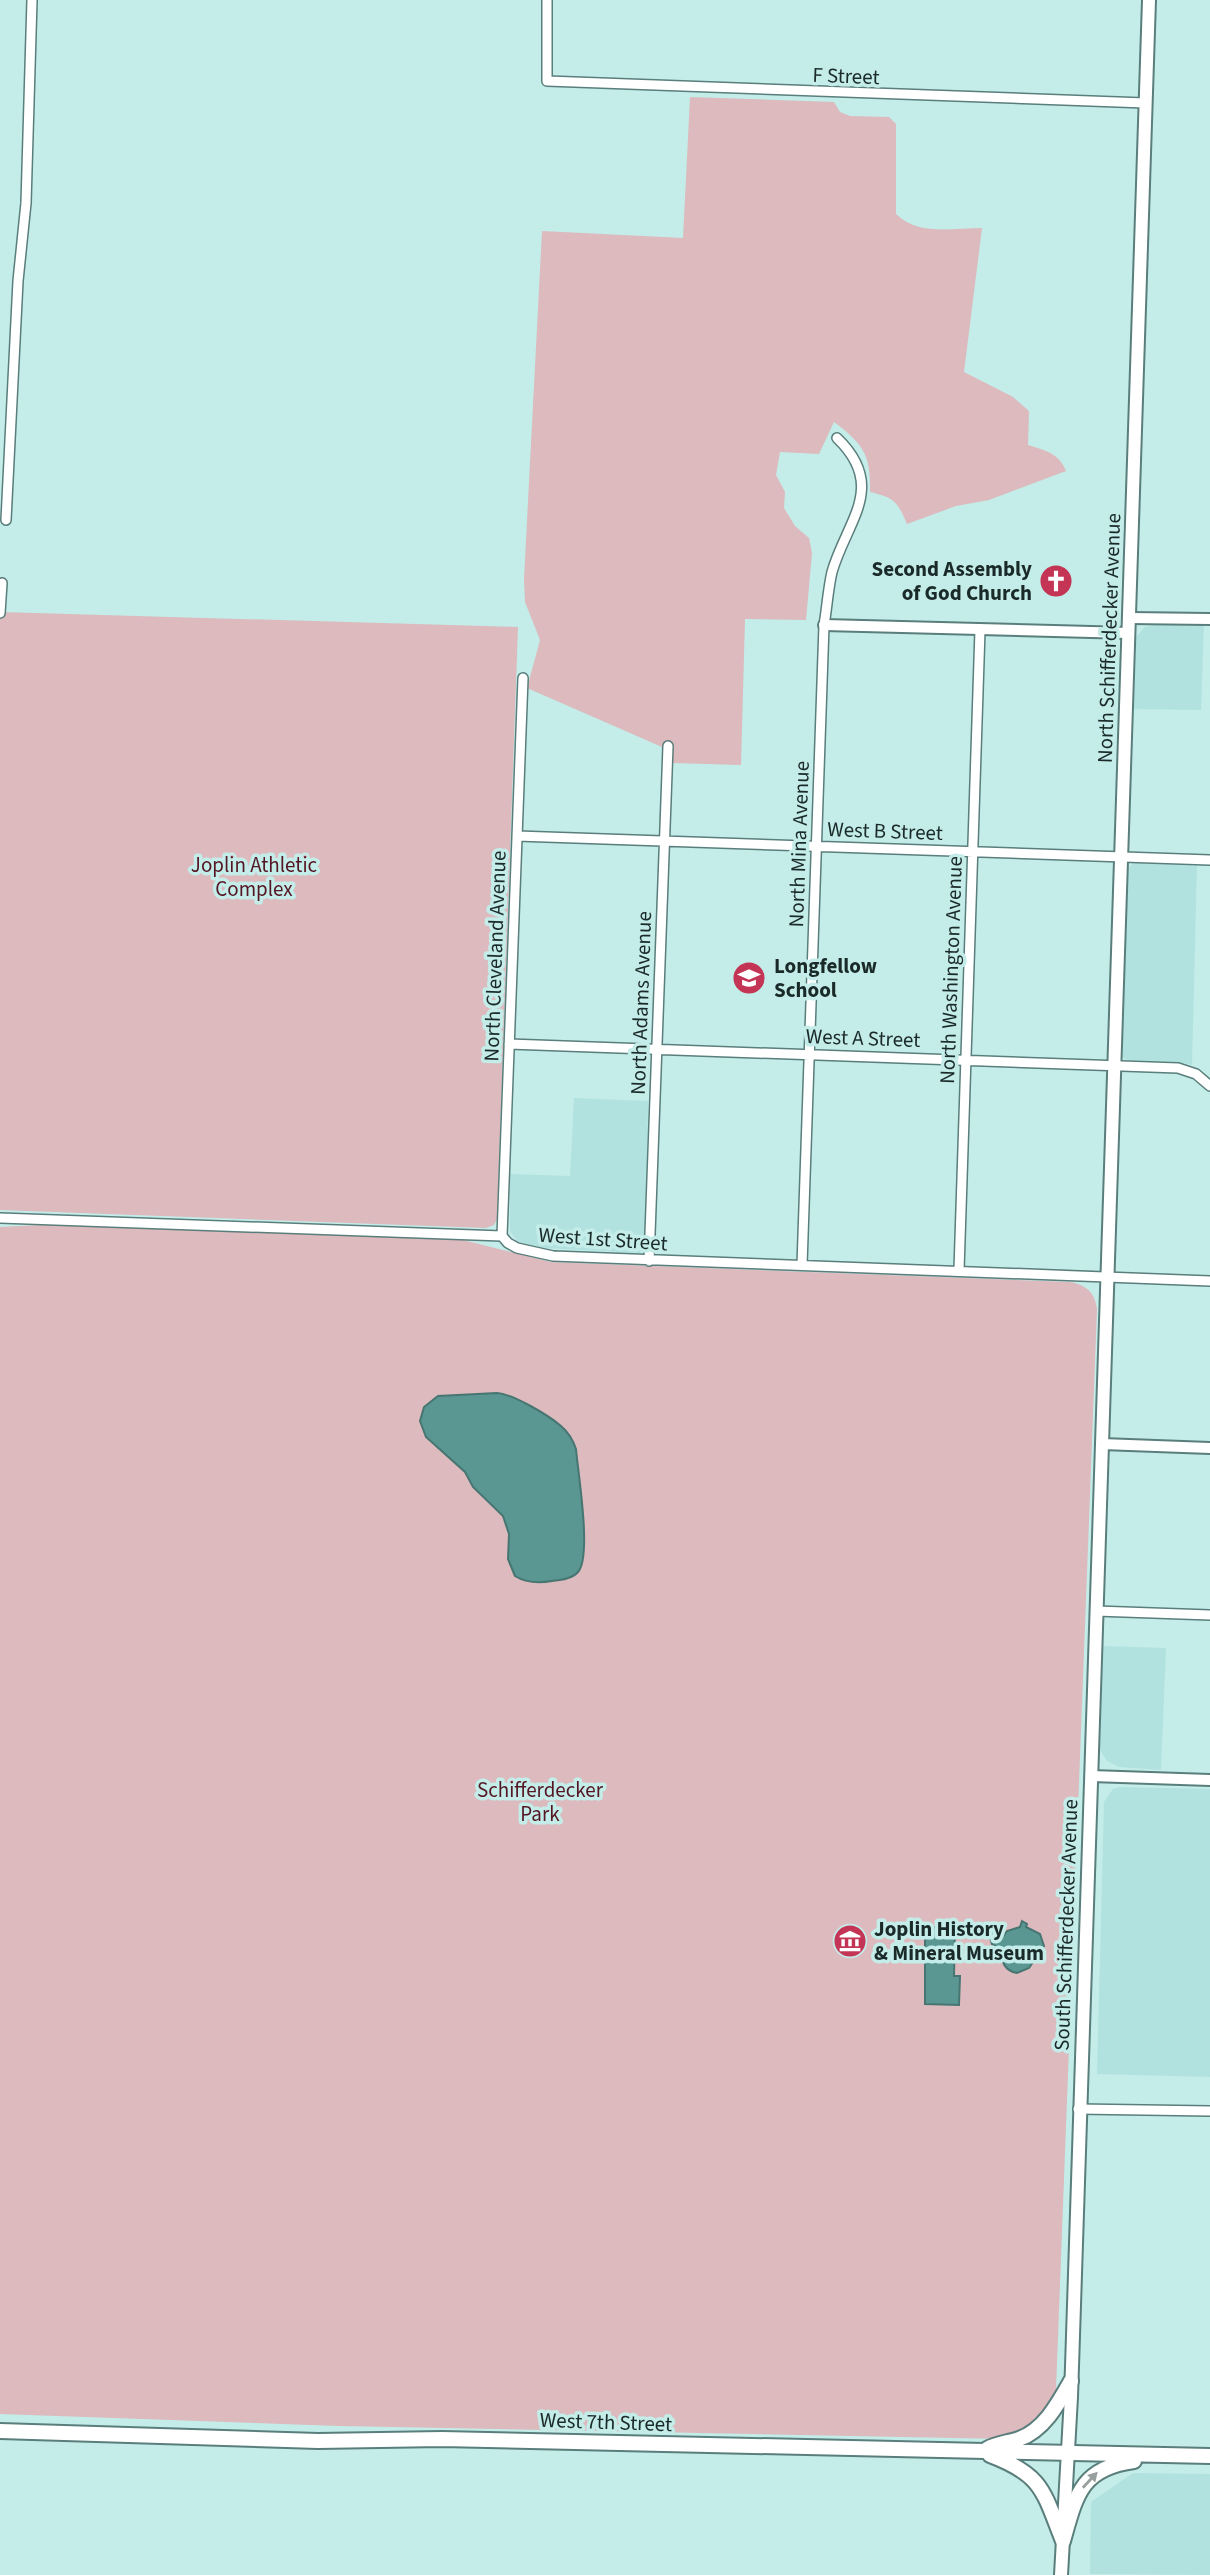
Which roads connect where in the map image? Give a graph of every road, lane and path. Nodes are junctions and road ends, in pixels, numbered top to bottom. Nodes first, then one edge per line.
1 (32, 0) edge
2 (547, 0) edge
3 (1149, 0) edge
4 (1145, 103) junction
5 (837, 438) dead end
6 (6, 520) dead end
7 (2, 583) dead end
8 (0, 613) edge
9 (1129, 618) junction
10 (1210, 619) edge
11 (824, 625) junction
12 (980, 629) junction
13 (1129, 633) junction
14 (523, 678) dead end
15 (668, 746) dead end
16 (517, 836) junction
17 (664, 841) junction
18 (817, 846) junction
19 (972, 851) junction
20 (1122, 856) junction
21 (1210, 860) edge
22 (509, 1044) junction
23 (657, 1049) junction
24 (809, 1054) junction
25 (966, 1059) junction
26 (1114, 1065) junction
27 (1210, 1086) edge
28 (0, 1218) edge
29 (502, 1236) junction
30 (649, 1261) junction
31 (802, 1265) junction
32 (959, 1270) junction
33 (1108, 1276) junction
34 (1210, 1280) edge
35 (1102, 1444) junction
36 (1210, 1448) edge
37 (1096, 1611) junction
38 (1210, 1615) edge
39 (1091, 1776) junction
40 (1210, 1780) edge
41 (1078, 2109) junction
42 (1210, 2111) edge
43 (1071, 2381) junction
44 (0, 2431) edge
45 (982, 2452) junction
46 (1068, 2454) junction
47 (1150, 2455) junction
48 (1210, 2456) edge
49 (1063, 2541) junction
50 (1061, 2575) edge

1 - 6 street
2 - 4 street, F Street
3 - 4 main road, North Schifferdecker Avenue
4 - 9 main road, North Schifferdecker Avenue
5 - 11 street, North Mina Avenue
7 - 8 street
9 - 10 street
9 - 13 main road, North Schifferdecker Avenue
11 - 12 street
11 - 18 street, North Mina Avenue
12 - 13 street
12 - 19 street, North Washington Avenue
13 - 20 main road, North Schifferdecker Avenue
14 - 16 street, North Cleveland Avenue
15 - 17 street, North Adams Avenue
16 - 17 street, West B Street
16 - 22 street, North Cleveland Avenue
17 - 18 street, West B Street
17 - 23 street, North Adams Avenue
18 - 19 street, West B Street
18 - 24 street, North Mina Avenue
19 - 20 street, West B Street
19 - 25 street, North Washington Avenue
20 - 21 street, West B Street
20 - 26 main road, North Schifferdecker Avenue
22 - 23 street, West A Street
22 - 29 street, North Cleveland Avenue
23 - 24 street, West A Street
23 - 30 street, North Adams Avenue
24 - 25 street, West A Street
24 - 31 street, North Mina Avenue
25 - 26 street, West A Street
25 - 32 street, North Washington Avenue
26 - 27 street, West A Street
26 - 33 main road, North Schifferdecker Avenue
28 - 29 street, West 1st Street
29 - 30 street, West 1st Street
30 - 31 street, West 1st Street
31 - 32 street, West 1st Street
32 - 33 street, West 1st Street
33 - 34 street, West 1st Street
33 - 35 main road, South Schifferdecker Avenue
35 - 36 street
35 - 37 main road, South Schifferdecker Avenue
37 - 38 street
37 - 39 main road, South Schifferdecker Avenue
39 - 40 street
39 - 41 main road, South Schifferdecker Avenue
41 - 42 street
41 - 43 main road, South Schifferdecker Avenue
43 - 45 main road
43 - 46 main road, South Schifferdecker Avenue
44 - 45 main road, West 7th Street
45 - 46 main road, West 7th Street
45 - 49 main road
46 - 47 main road, West 7th Street
46 - 49 main road, South Schifferdecker Avenue
47 - 48 main road, West 7th Street
49 -> 47 main road
49 - 50 main road, South Schifferdecker Avenue

